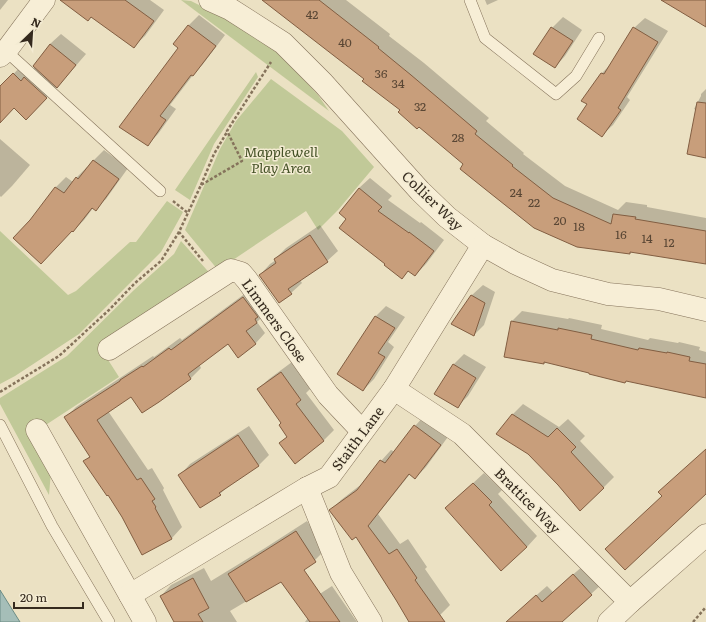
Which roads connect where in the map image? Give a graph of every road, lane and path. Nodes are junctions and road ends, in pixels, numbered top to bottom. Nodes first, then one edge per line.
1 (44, 0) edge
2 (210, 0) edge
3 (470, 0) edge
4 (599, 38) dead end
5 (283, 43) junction
6 (3, 53) edge
7 (227, 131) junction
8 (201, 185) junction
9 (160, 191) dead end
10 (179, 232) junction
11 (483, 245) junction
12 (218, 279) junction
13 (706, 310) edge
14 (109, 348) dead end
15 (394, 389) junction
16 (0, 392) edge
17 (0, 425) edge
18 (37, 430) dead end
19 (362, 431) junction
20 (308, 488) junction
21 (706, 535) edge
22 (130, 595) junction
23 (630, 602) junction
24 (706, 607) edge
25 (109, 622) edge
26 (145, 622) edge
27 (371, 622) edge
28 (609, 622) edge
29 (694, 622) edge

1 - 6 street
2 - 5 street, Collier Way
3 - 4 lane
5 - 7 path
5 - 11 street, Collier Way
6 - 9 lane
7 - 8 path
7 - 8 path
8 - 10 path
10 - 12 path
10 - 16 path
11 - 13 street, Collier Way
11 - 15 street, Staith Lane
12 - 14 street, Limmers Close
12 - 19 street, Limmers Close
15 - 19 street, Staith Lane
15 - 23 street, Brattice Way
17 - 25 lane
18 - 22 street
19 - 20 street, Staith Lane
20 - 22 street, Staith Lane
20 - 27 street
21 - 23 street
22 - 26 street
23 - 28 street
24 - 29 path

